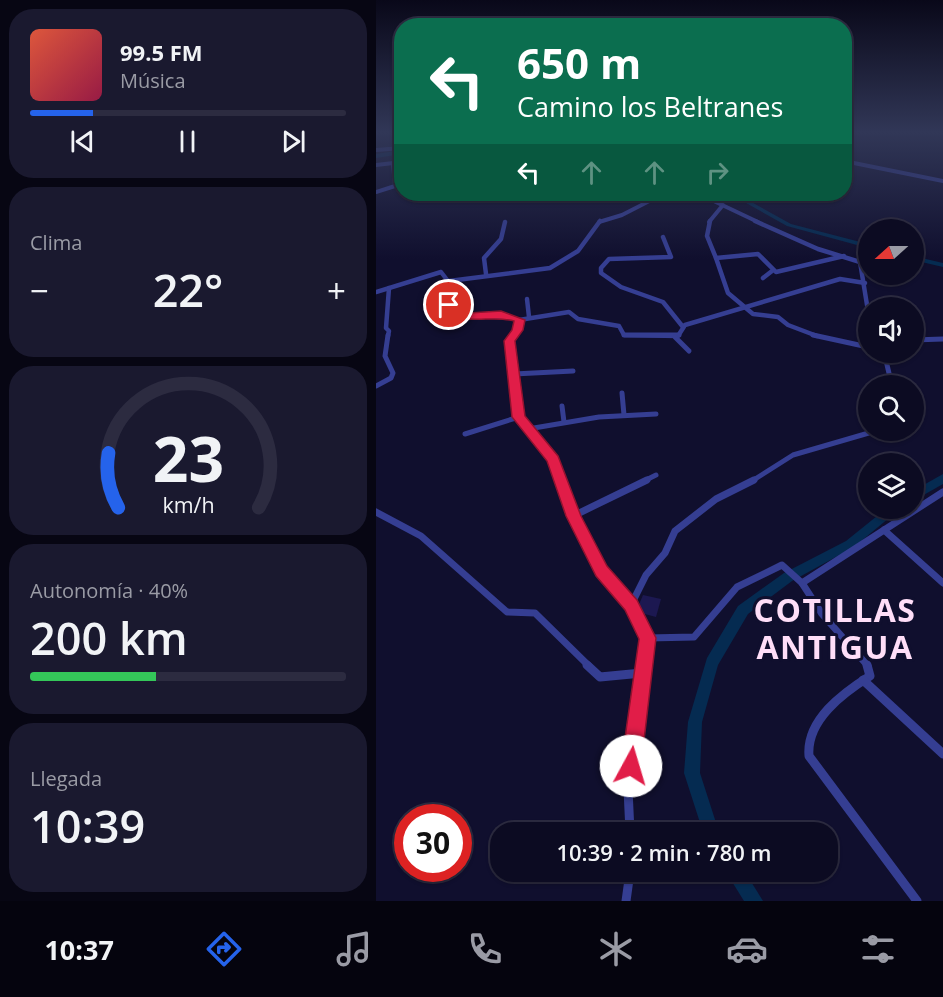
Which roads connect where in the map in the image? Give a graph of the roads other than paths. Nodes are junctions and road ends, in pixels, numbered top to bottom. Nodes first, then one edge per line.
1 (909, 174) edge
2 (943, 181) edge
3 (394, 186) edge
4 (376, 192) edge
5 (649, 201) edge
6 (714, 201) edge
7 (723, 205) junction
8 (505, 222) dead end
9 (663, 237) dead end
10 (844, 256) junction
11 (716, 258) junction
12 (858, 261) edge
13 (772, 271) junction
14 (486, 274) dead end
15 (763, 278) dead end
16 (449, 281) junction
17 (858, 282) edge
18 (389, 288) junction
19 (376, 292) edge
20 (527, 299) dead end
21 (745, 308) junction
22 (529, 317) junction
23 (519, 320) junction
24 (683, 327) junction
25 (675, 337) junction
26 (943, 339) edge
27 (924, 340) edge
28 (858, 346) edge
29 (689, 351) dead end
30 (573, 371) dead end
31 (514, 374) junction
32 (376, 386) edge
33 (622, 393) dead end
34 (562, 406) dead end
35 (656, 414) dead end
36 (624, 415) junction
37 (519, 417) junction
38 (564, 422) junction
39 (528, 429) junction
40 (465, 434) dead end
41 (858, 436) edge
42 (656, 475) dead end
43 (943, 492) edge
44 (376, 512) edge
45 (573, 516) junction
46 (884, 530) junction
47 (802, 583) junction
48 (943, 583) edge
49 (631, 605) junction
50 (648, 638) junction
51 (642, 673) junction
52 (863, 680) junction
53 (943, 754) edge
54 (630, 822) edge
55 (629, 882) edge
56 (626, 901) edge
57 (917, 901) edge

1 - 2 street
3 - 4 street
5 - 16 street
6 - 7 street
7 - 10 street
7 - 11 street
8 - 14 street
9 - 24 street
10 - 12 street
10 - 13 street
11 - 13 street
11 - 21 street
13 - 15 street
16 - 18 street
16 - 23 street
17 - 21 street
18 - 19 street
18 - 32 street
20 - 22 street
21 - 24 street
21 - 28 street
22 - 23 street
22 - 25 street
23 - 31 street
24 - 25 street
25 - 29 street
26 - 27 street
30 - 31 street
31 - 37 street
33 - 36 street
34 - 38 street
35 - 36 street
36 - 38 street
37 - 39 street
37 - 40 street
38 - 39 street
39 - 45 street
41 - 49 street
42 - 45 street
43 - 46 street
44 - 51 street
45 - 49 street
46 - 47 street
46 - 48 street
47 - 50 street
47 - 52 street
49 - 50 street
50 - 51 street
51 - 54 street
52 - 53 street
52 - 57 street
55 - 56 street

